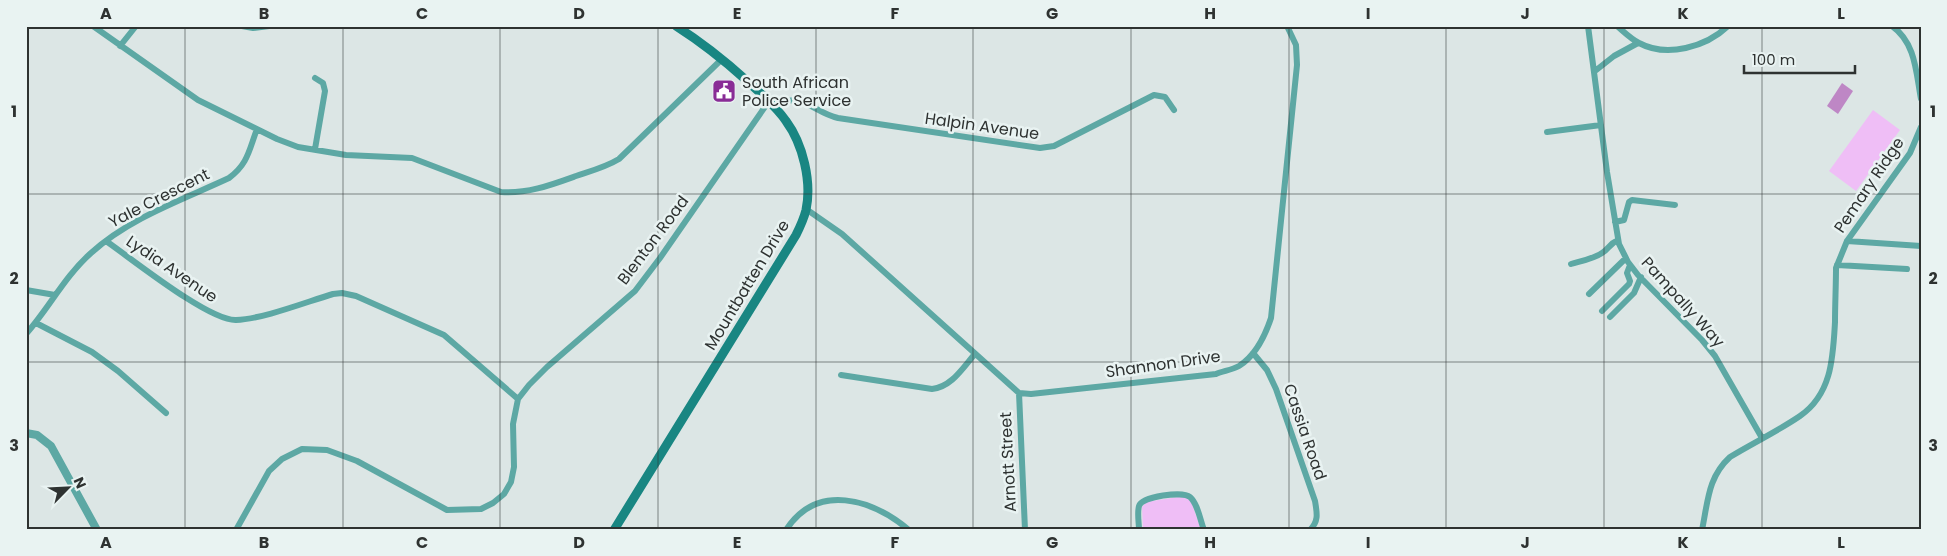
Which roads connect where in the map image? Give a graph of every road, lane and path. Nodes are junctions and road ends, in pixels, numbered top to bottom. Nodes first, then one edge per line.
1 (93, 26) edge
2 (136, 26) edge
3 (242, 26) edge
4 (269, 26) edge
5 (676, 26) edge
6 (1287, 26) edge
7 (1588, 26) edge
8 (1617, 26) edge
9 (1728, 26) edge
10 (1892, 26) edge
11 (1638, 43) junction
12 (120, 46) junction
13 (722, 59) junction
14 (1595, 71) junction
15 (315, 78) dead end
16 (1921, 99) edge
17 (772, 104) junction
18 (1174, 110) dead end
19 (1602, 125) junction
20 (1921, 127) edge
21 (257, 129) junction
22 (1547, 132) dead end
23 (315, 149) junction
24 (1675, 205) dead end
25 (806, 209) junction
26 (1615, 222) junction
27 (1618, 240) junction
28 (106, 241) junction
29 (1847, 241) junction
30 (1921, 246) edge
31 (1626, 258) junction
32 (1570, 264) dead end
33 (1837, 264) junction
34 (1630, 265) junction
35 (1907, 269) dead end
36 (1640, 278) junction
37 (26, 290) edge
38 (1589, 294) dead end
39 (55, 295) junction
40 (1602, 311) dead end
41 (1610, 317) dead end
42 (36, 323) junction
43 (26, 334) edge
44 (1253, 353) junction
45 (974, 355) junction
46 (841, 375) dead end
47 (1019, 393) junction
48 (518, 399) junction
49 (166, 412) dead end
50 (26, 433) edge
51 (1762, 438) junction
52 (1312, 527) edge
53 (97, 530) edge
54 (236, 530) edge
55 (614, 530) edge
56 (786, 530) edge
57 (909, 530) edge
58 (1025, 530) edge
59 (1139, 530) edge
60 (1204, 530) edge
61 (1702, 530) edge

1 - 12 street
2 - 12 street
3 - 4 street
5 - 13 main road, Mountbatten Drive
6 - 44 street, Shannon Drive
7 - 14 street, Pampally Way
8 - 11 street
9 - 11 street
10 - 16 street
11 - 14 street
12 - 21 street
13 - 17 main road, Mountbatten Drive
13 - 23 street
14 - 19 street, Pampally Way
15 - 23 street
17 - 18 street, Halpin Avenue
17 - 25 main road, Mountbatten Drive
17 - 48 street, Blenton Road
19 - 22 street
19 - 26 street, Pampally Way
20 - 29 street, Pemary Ridge
21 - 23 street
21 - 28 street, Yale Crescent
24 - 26 street
25 - 45 street
25 - 55 main road, Mountbatten Drive
26 - 27 street, Pampally Way
27 - 31 street, Pampally Way
27 - 32 street
28 - 39 street, Yale Crescent
28 - 48 street, Lydia Avenue
29 - 30 street
29 - 33 street, Pemary Ridge
31 - 34 street, Pampally Way
31 - 38 street
33 - 35 street
33 - 51 street, Pemary Ridge
34 - 36 street, Pampally Way
34 - 40 street
36 - 41 street
36 - 51 street, Pampally Way
37 - 39 street
39 - 42 street, Yale Crescent
42 - 43 street, Yale Crescent
42 - 49 street
44 - 47 street, Shannon Drive
44 - 52 street, Cassia Road
45 - 46 street
45 - 47 street
47 - 58 street, Arnott Street
48 - 54 street
50 - 53 street
51 - 61 street, Pemary Ridge
56 - 57 street
59 - 60 street

